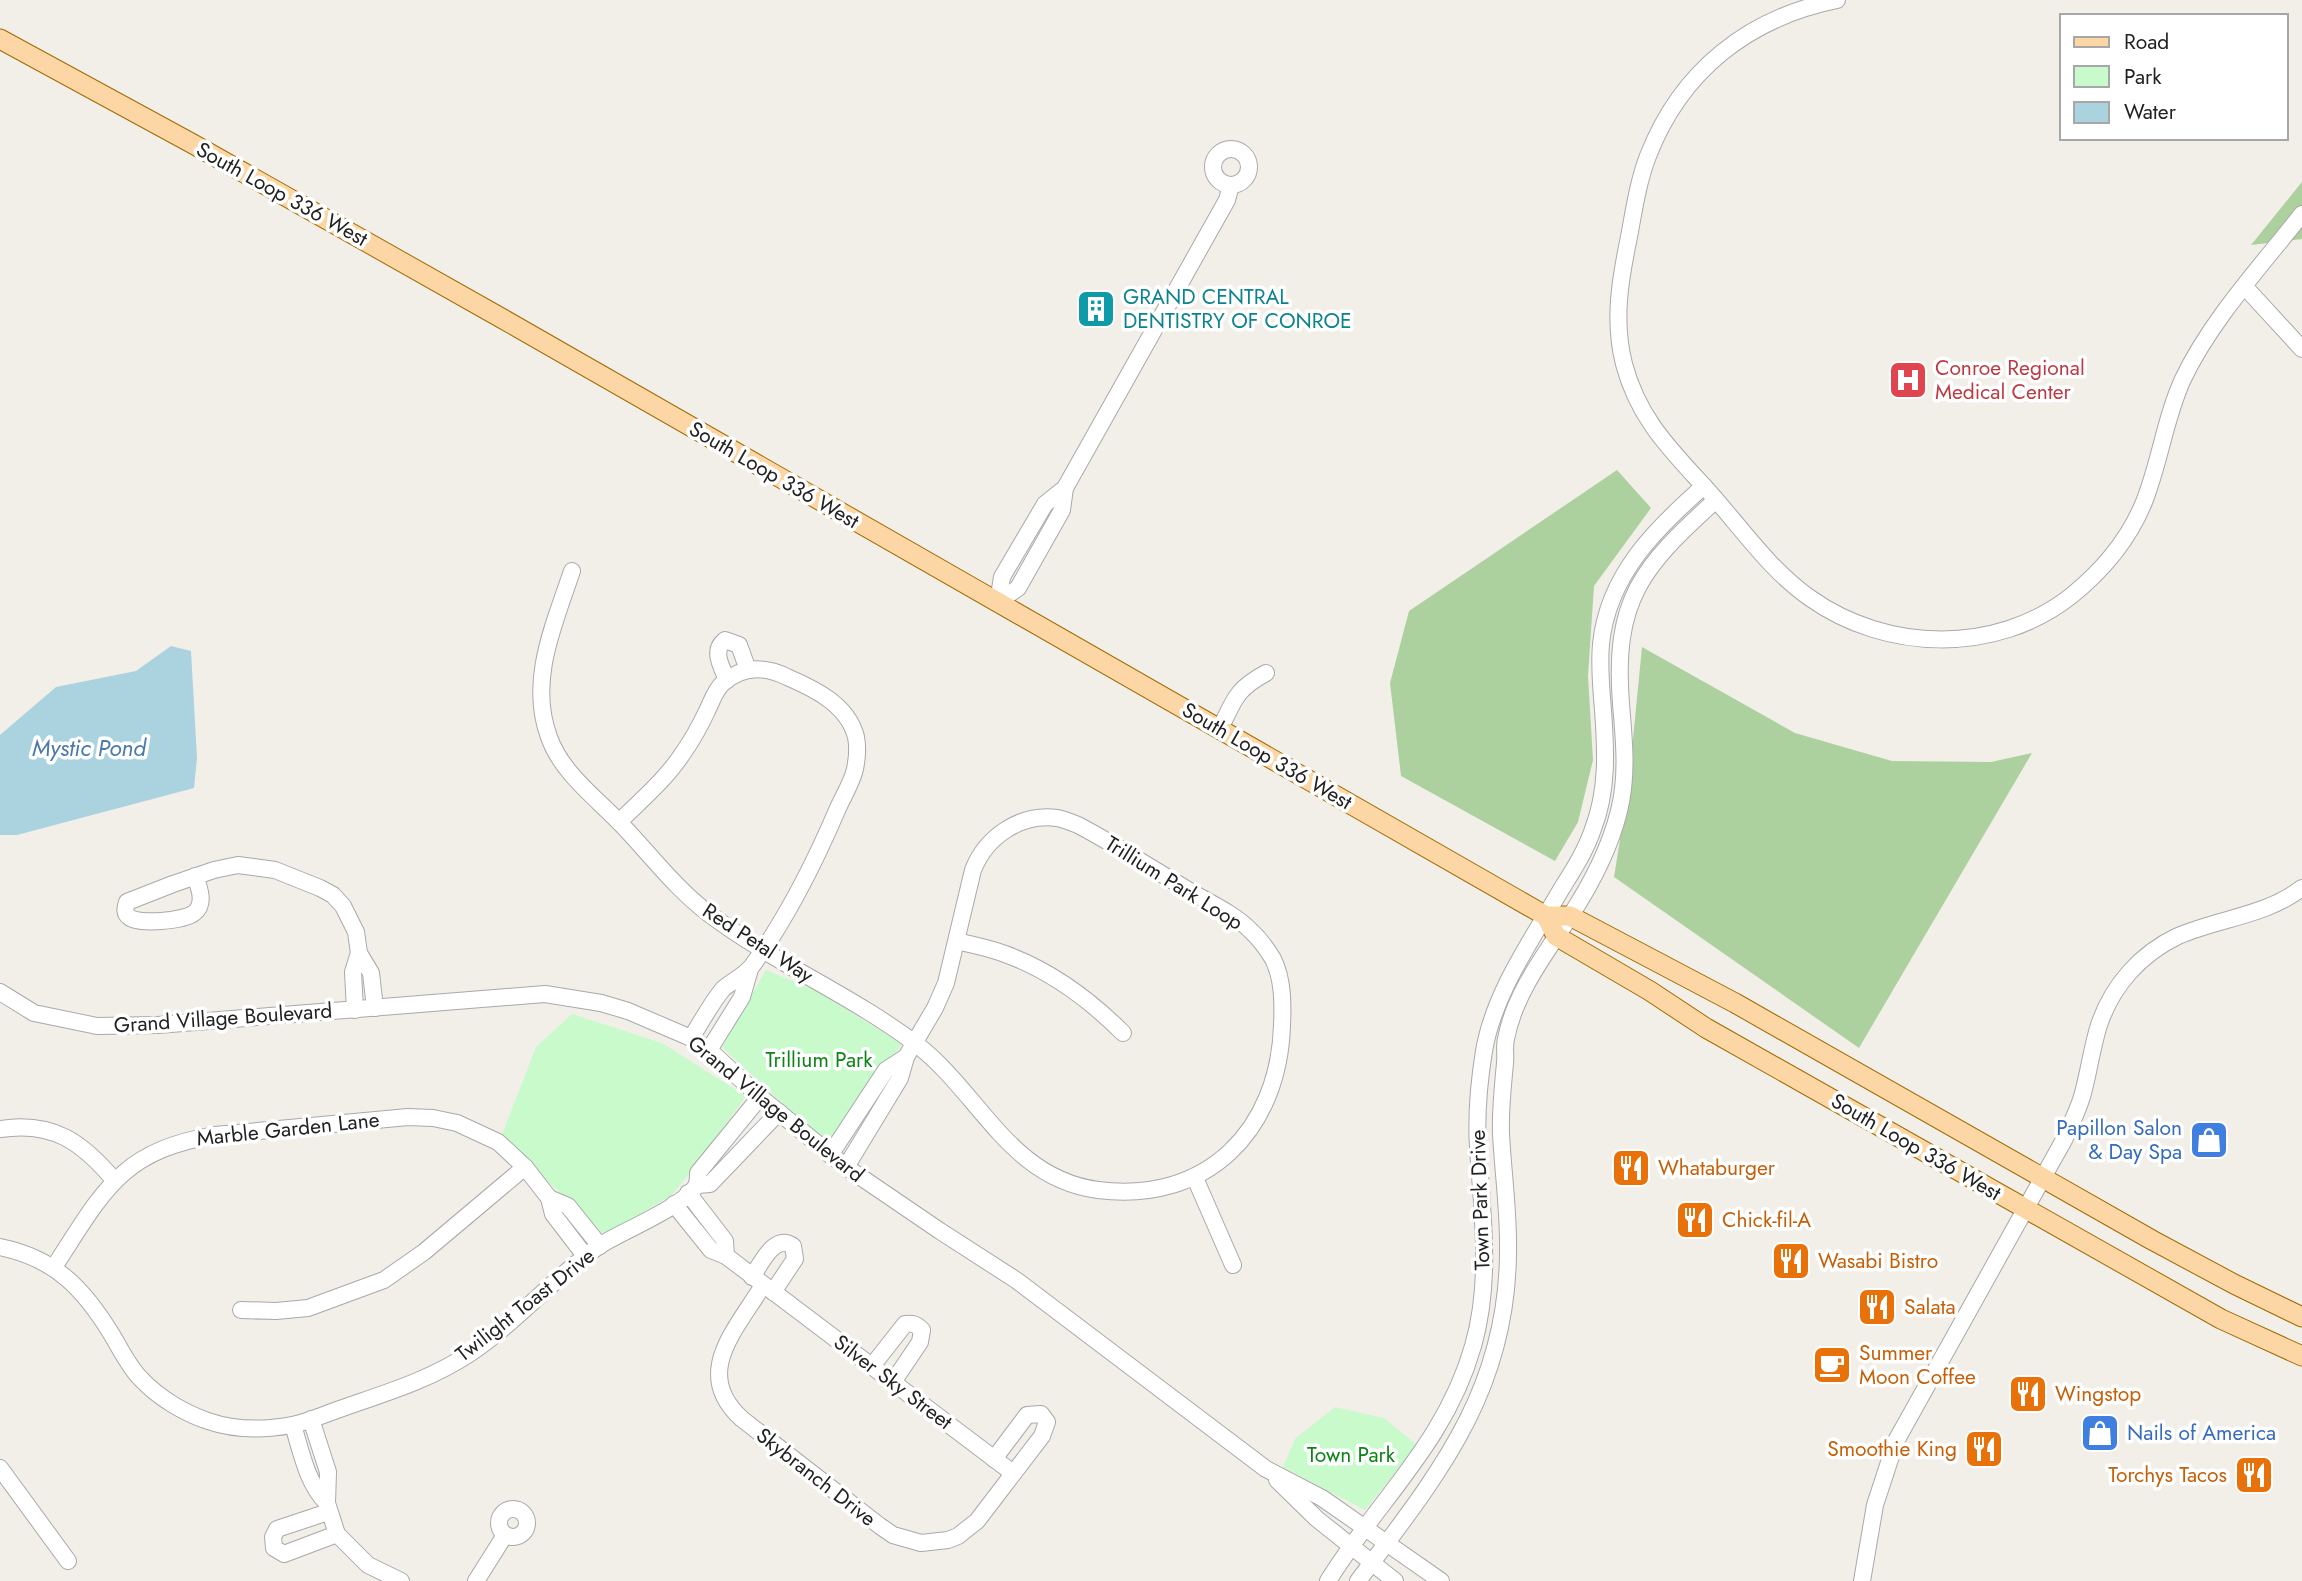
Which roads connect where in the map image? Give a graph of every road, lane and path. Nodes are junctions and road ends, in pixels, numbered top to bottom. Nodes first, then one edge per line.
1 (1837, 0) edge
2 (0, 39) edge
3 (1231, 185) dead end
4 (2302, 214) edge
5 (2245, 287) junction
6 (2302, 349) edge
7 (1704, 486) junction
8 (1716, 500) junction
9 (572, 571) dead end
10 (998, 603) junction
11 (748, 670) junction
12 (1266, 673) dead end
13 (727, 680) junction
14 (1220, 729) junction
15 (1606, 764) junction
16 (1625, 765) junction
17 (619, 822) junction
18 (195, 876) dead end
19 (2302, 888) edge
20 (1546, 916) junction
21 (1570, 916) junction
22 (1556, 936) junction
23 (957, 941) junction
24 (762, 950) junction
25 (359, 953) junction
26 (750, 969) junction
27 (0, 992) edge
28 (375, 1008) junction
29 (355, 1010) junction
30 (1123, 1033) dead end
31 (691, 1038) junction
32 (709, 1050) junction
33 (910, 1050) junction
34 (760, 1097) junction
35 (779, 1112) junction
36 (0, 1129) edge
37 (830, 1154) junction
38 (525, 1167) junction
39 (846, 1167) junction
40 (2042, 1177) junction
41 (1195, 1178) junction
42 (114, 1180) junction
43 (692, 1189) junction
44 (549, 1198) junction
45 (674, 1204) junction
46 (2023, 1209) junction
47 (600, 1246) junction
48 (0, 1247) edge
49 (726, 1256) junction
50 (586, 1257) junction
51 (1233, 1265) dead end
52 (54, 1267) junction
53 (762, 1284) junction
54 (241, 1310) dead end
55 (2302, 1317) edge
56 (2302, 1356) edge
57 (872, 1366) junction
58 (893, 1382) junction
59 (312, 1419) junction
60 (293, 1425) junction
61 (994, 1459) junction
62 (0, 1468) edge
63 (1266, 1469) junction
64 (1013, 1473) junction
65 (328, 1507) junction
66 (1365, 1529) junction
67 (337, 1534) junction
68 (505, 1535) dead end
69 (1386, 1544) junction
70 (1351, 1547) junction
71 (68, 1561) dead end
72 (1371, 1563) junction
73 (401, 1581) edge
74 (476, 1581) edge
75 (1328, 1581) edge
76 (1358, 1581) edge
77 (1395, 1581) edge
78 (1441, 1581) edge
79 (1862, 1581) edge

1 - 7 street
2 - 10 main road, South Loop 336 West
3 - 10 street
4 - 5 street
5 - 6 street
5 - 8 street
7 - 8 street
7 - 15 street, Town Park Drive
8 - 16 street, Town Park Drive
9 - 17 street, Red Petal Way
10 - 14 main road, South Loop 336 West
11 - 13 street
11 - 13 street
11 - 24 street
12 - 14 street
13 - 17 street
14 - 20 main road, South Loop 336 West
15 - 16 street
15 - 20 street, Town Park Drive
16 - 21 street, Town Park Drive
17 - 24 street, Red Petal Way
18 - 25 street
19 - 40 street
20 - 21 main road, South Loop 336 West
20 - 22 main road
20 - 66 street, Town Park Drive
21 - 22 street, Town Park Drive
21 - 40 main road, South Loop 336 West
22 - 46 main road, South Loop 336 West
22 - 69 street, Town Park Drive
23 - 30 street
23 - 33 street, Trillium Park Loop
23 - 41 street, Trillium Park Loop
24 - 26 street
24 - 33 street, Red Petal Way
25 - 28 street
25 - 29 street
26 - 31 street
26 - 32 street
27 - 29 street, Grand Village Boulevard
28 - 29 street, Grand Village Boulevard
28 - 31 street, Grand Village Boulevard
31 - 32 street, Grand Village Boulevard
32 - 34 street, Grand Village Boulevard
33 - 37 street, Trillium Park Loop
33 - 39 street, Trillium Park Loop
33 - 41 street, Trillium Park Loop
34 - 35 street, Grand Village Boulevard
34 - 43 street, Twilight Toast Drive
35 - 37 street, Grand Village Boulevard
35 - 43 street, Twilight Toast Drive
36 - 42 street
37 - 39 street, Grand Village Boulevard
38 - 42 street, Marble Garden Lane
38 - 44 street, Marble Garden Lane
38 - 54 street
39 - 63 street, Grand Village Boulevard
40 - 46 street
40 - 55 main road, South Loop 336 West
41 - 51 street
42 - 52 street, Marble Garden Lane
43 - 45 street, Twilight Toast Drive
43 - 49 street, Silver Sky Street
44 - 47 street, Marble Garden Lane
44 - 50 street, Marble Garden Lane
45 - 47 street, Twilight Toast Drive
45 - 49 street, Silver Sky Street
46 - 56 main road, South Loop 336 West
46 - 79 street
47 - 50 street, Twilight Toast Drive
48 - 52 street, Twilight Toast Drive
49 - 53 street, Silver Sky Street
50 - 59 street, Twilight Toast Drive
52 - 60 street, Twilight Toast Drive
53 - 57 street, Silver Sky Street
53 - 64 street, Skybranch Drive
57 - 58 street, Silver Sky Street
57 - 58 street
58 - 61 street, Silver Sky Street
59 - 60 street, Twilight Toast Drive
59 - 65 street
60 - 65 street
61 - 64 street, Silver Sky Street
61 - 64 street, Skybranch Drive
62 - 71 street
63 - 66 street, Grand Village Boulevard
63 - 70 street, Grand Village Boulevard
65 - 67 street
65 - 67 street
66 - 69 street, Grand Village Boulevard
66 - 70 street, Town Park Drive
67 - 73 street
68 - 74 street
69 - 72 street, Town Park Drive
69 - 78 street, Grand Village Boulevard
70 - 72 street, Grand Village Boulevard
70 - 75 street, Town Park Drive
72 - 76 street, Town Park Drive
72 - 77 street, Grand Village Boulevard

